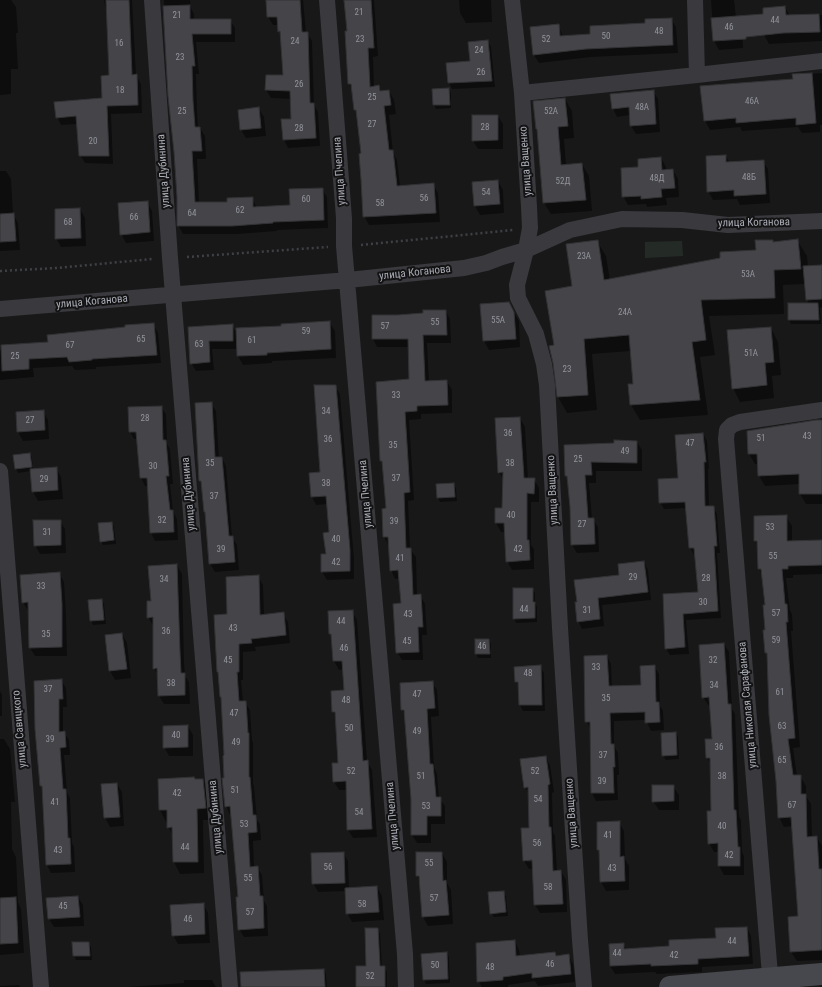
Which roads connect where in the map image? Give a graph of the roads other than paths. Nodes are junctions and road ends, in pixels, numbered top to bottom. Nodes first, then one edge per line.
1 (152, 0) edge
2 (327, 0) edge
3 (512, 0) edge
4 (695, 0) edge
5 (822, 61) edge
6 (697, 75) junction
7 (522, 93) junction
8 (822, 221) edge
9 (526, 250) junction
10 (348, 280) junction
11 (173, 296) junction
12 (0, 309) edge
13 (822, 410) edge
14 (0, 471) edge
15 (822, 974) edge
16 (771, 983) edge
17 (41, 987) edge
18 (230, 987) edge
19 (406, 987) edge
20 (584, 987) edge
21 (670, 987) edge

1 - 11 street, улица Дубинина
2 - 10 street, улица Пчелина
3 - 7 street, улица Ващенко
4 - 6 street
5 - 6 street
6 - 7 street
7 - 9 street, улица Ващенко
8 - 9 street, улица Коганова
9 - 10 street, улица Коганова
9 - 20 street, улица Ващенко
10 - 11 street, улица Коганова
10 - 19 street, улица Пчелина
11 - 12 street, улица Коганова
11 - 18 street, улица Дубинина
13 - 16 street, улица Николая Сарафанова
14 - 17 street, улица Савицкого
15 - 16 main road
16 - 21 main road

